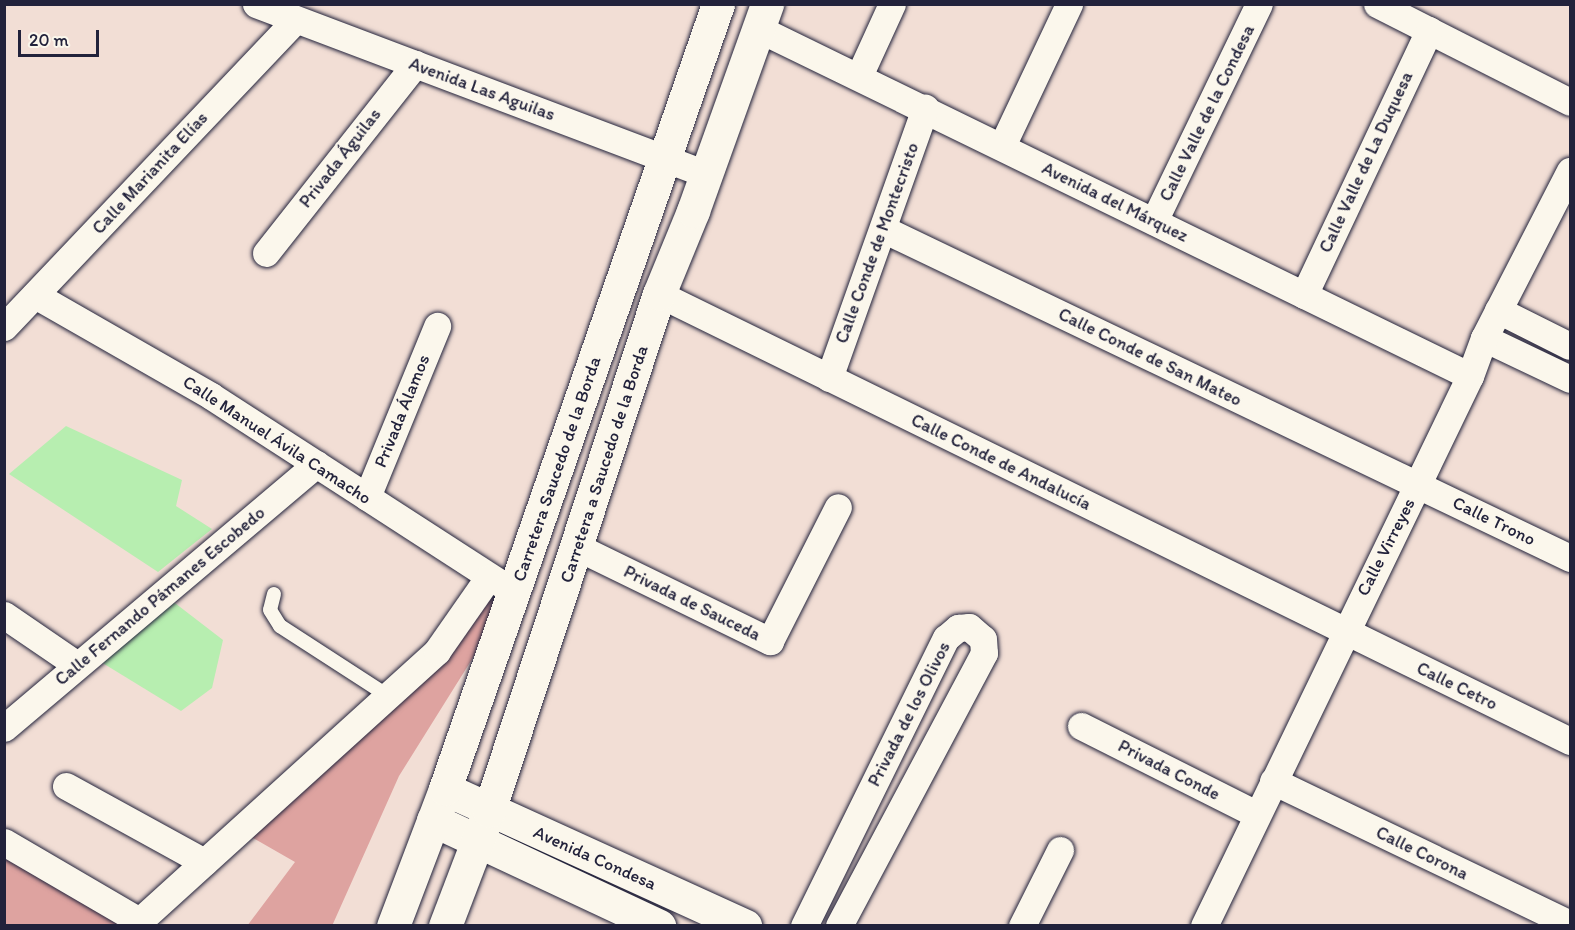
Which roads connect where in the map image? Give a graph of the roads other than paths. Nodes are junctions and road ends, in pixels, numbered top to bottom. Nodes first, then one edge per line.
1 (256, 4) edge
2 (892, 4) edge
3 (1069, 4) edge
4 (1259, 4) edge
5 (1377, 4) edge
6 (713, 7) edge
7 (763, 17) edge
8 (296, 19) junction
9 (1429, 30) junction
10 (415, 63) junction
11 (859, 76) junction
12 (1570, 102) edge
13 (925, 108) junction
14 (1002, 146) junction
15 (667, 157) junction
16 (1570, 171) edge
17 (707, 174) junction
18 (1154, 221) junction
19 (883, 229) junction
20 (266, 254) dead end
21 (659, 294) junction
22 (35, 295) junction
23 (1304, 295) junction
24 (1498, 310) junction
25 (437, 326) dead end
26 (4, 327) edge
27 (1484, 338) junction
28 (1570, 346) edge
29 (1470, 376) junction
30 (829, 378) junction
31 (1570, 379) edge
32 (316, 464) junction
33 (1418, 484) junction
34 (367, 497) junction
35 (838, 507) dead end
36 (577, 547) junction
37 (1570, 558) edge
38 (501, 585) junction
39 (274, 594) dead end
40 (4, 615) edge
41 (1344, 631) junction
42 (76, 665) junction
43 (388, 696) junction
44 (1081, 726) dead end
45 (4, 728) edge
46 (1570, 741) edge
47 (889, 753) junction
48 (921, 771) junction
49 (1273, 781) junction
50 (66, 786) dead end
51 (445, 789) junction
52 (489, 811) junction
53 (1256, 814) junction
54 (434, 820) junction
55 (4, 842) edge
56 (476, 843) junction
57 (1060, 850) dead end
58 (204, 862) junction
59 (823, 888) junction
60 (852, 902) junction
61 (136, 923) edge
62 (1570, 924) edge
63 (393, 926) edge
64 (446, 926) edge
65 (659, 926) edge
66 (745, 926) edge
67 (804, 926) edge
68 (839, 926) edge
69 (1022, 926) edge
70 (1204, 926) edge

1 - 8 street, Avenida Las Aguilas
2 - 11 street
3 - 14 street
4 - 18 street, Calle Valle de la Condesa
5 - 9 street
6 - 15 street, Carretera Saucedo de la Borda
7 - 11 street, Avenida del Márquez
7 - 17 street, Carretera a Saucedo de la Borda
8 - 10 street, Avenida Las Aguilas
8 - 22 street, Calle Marianita Elías
9 - 12 street
9 - 23 street, Calle Valle de La Duquesa
10 - 15 street, Avenida Las Aguilas
10 - 20 street, Privada Águilas
11 - 13 street, Avenida del Márquez
13 - 14 street, Avenida del Márquez
13 - 19 street, Calle Conde de Montecristo
14 - 18 street, Avenida del Márquez
15 - 17 street, Avenida Las Aguilas
15 - 38 street, Carretera Saucedo de la Borda
16 - 24 street, Calle Virreyes
17 - 21 street, Carretera a Saucedo de la Borda
18 - 23 street, Avenida del Márquez
19 - 30 street, Calle Conde de Montecristo
19 - 33 street, Calle Conde de San Mateo
21 - 30 street, Calle Conde de Andalucía
21 - 36 street, Carretera a Saucedo de la Borda
22 - 26 street, Calle Marianita Elías
22 - 32 street, Calle Manuel Ávila Camacho
23 - 29 street, Avenida del Márquez
24 - 27 street, Calle Virreyes
24 - 28 street
25 - 34 street, Privada Álamos
27 - 29 street, Calle Virreyes
27 - 31 street
29 - 33 street, Calle Virreyes
30 - 41 street, Calle Conde de Andalucía
32 - 34 street, Calle Manuel Ávila Camacho
32 - 42 street, Calle Fernando Pámanes Escobedo
33 - 37 street, Calle Trono
33 - 41 street, Calle Virreyes
34 - 38 street, Calle Manuel Ávila Camacho
35 - 36 street, Privada de Sauceda
36 - 52 street, Carretera a Saucedo de la Borda
38 - 43 street
38 - 51 street, Carretera Saucedo de la Borda
39 - 43 lane
40 - 42 street
41 - 46 street, Calle Cetro
41 - 49 street, Calle Virreyes
42 - 45 street, Calle Fernando Pámanes Escobedo
43 - 58 street
44 - 53 street, Privada Conde
47 - 48 street
47 - 48 street, Privada de los Olivos
47 - 59 street, Privada de los Olivos
48 - 60 street, Privada de los Olivos
49 - 53 street, Calle Virreyes
49 - 62 street, Calle Corona
50 - 58 street
51 - 52 street, Avenida Condesa
51 - 54 street, Carretera Saucedo de la Borda
52 - 56 street, Carretera a Saucedo de la Borda
52 - 66 street, Avenida Condesa
53 - 70 street, Calle Virreyes
54 - 56 street, Avenida Condesa
54 - 63 street, Carretera Saucedo de la Borda
55 - 61 street
56 - 64 street, Carretera a Saucedo de la Borda
56 - 65 street, Avenida Condesa
57 - 69 street
58 - 61 street
59 - 60 street
59 - 67 street, Privada de los Olivos
60 - 68 street, Privada de los Olivos

